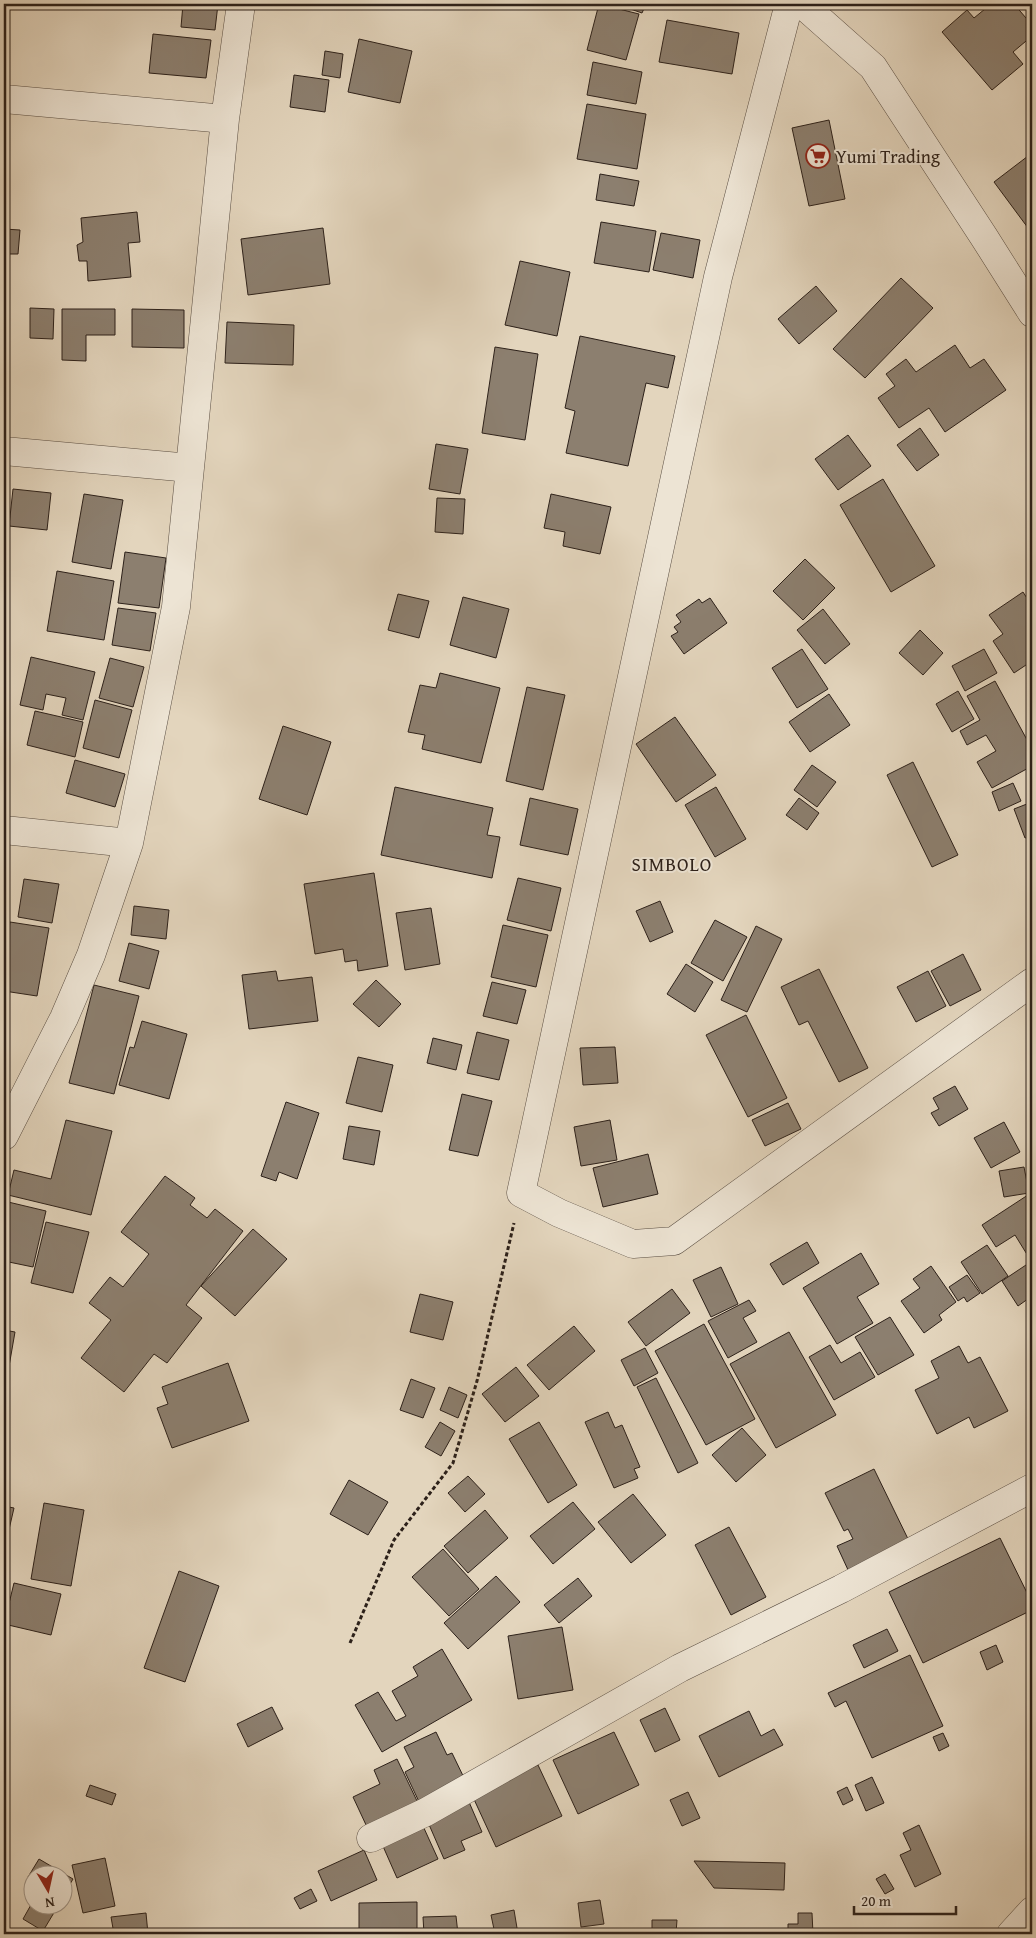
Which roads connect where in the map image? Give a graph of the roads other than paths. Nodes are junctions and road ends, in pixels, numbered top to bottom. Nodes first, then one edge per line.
1 (242, 4) edge
2 (789, 4) edge
3 (802, 4) edge
4 (4, 99) edge
5 (225, 119) junction
6 (1032, 314) edge
7 (4, 451) edge
8 (190, 468) junction
9 (4, 830) edge
10 (130, 843) junction
11 (1032, 982) edge
12 (4, 1136) edge
13 (1032, 1488) edge
14 (371, 1838) dead end
15 (1032, 1911) edge
16 (1012, 1934) edge

1 - 5 street
2 - 11 street
3 - 6 street
4 - 5 street
5 - 8 street
7 - 8 street
8 - 10 street
9 - 10 street
10 - 12 street
13 - 14 street
15 - 16 street

